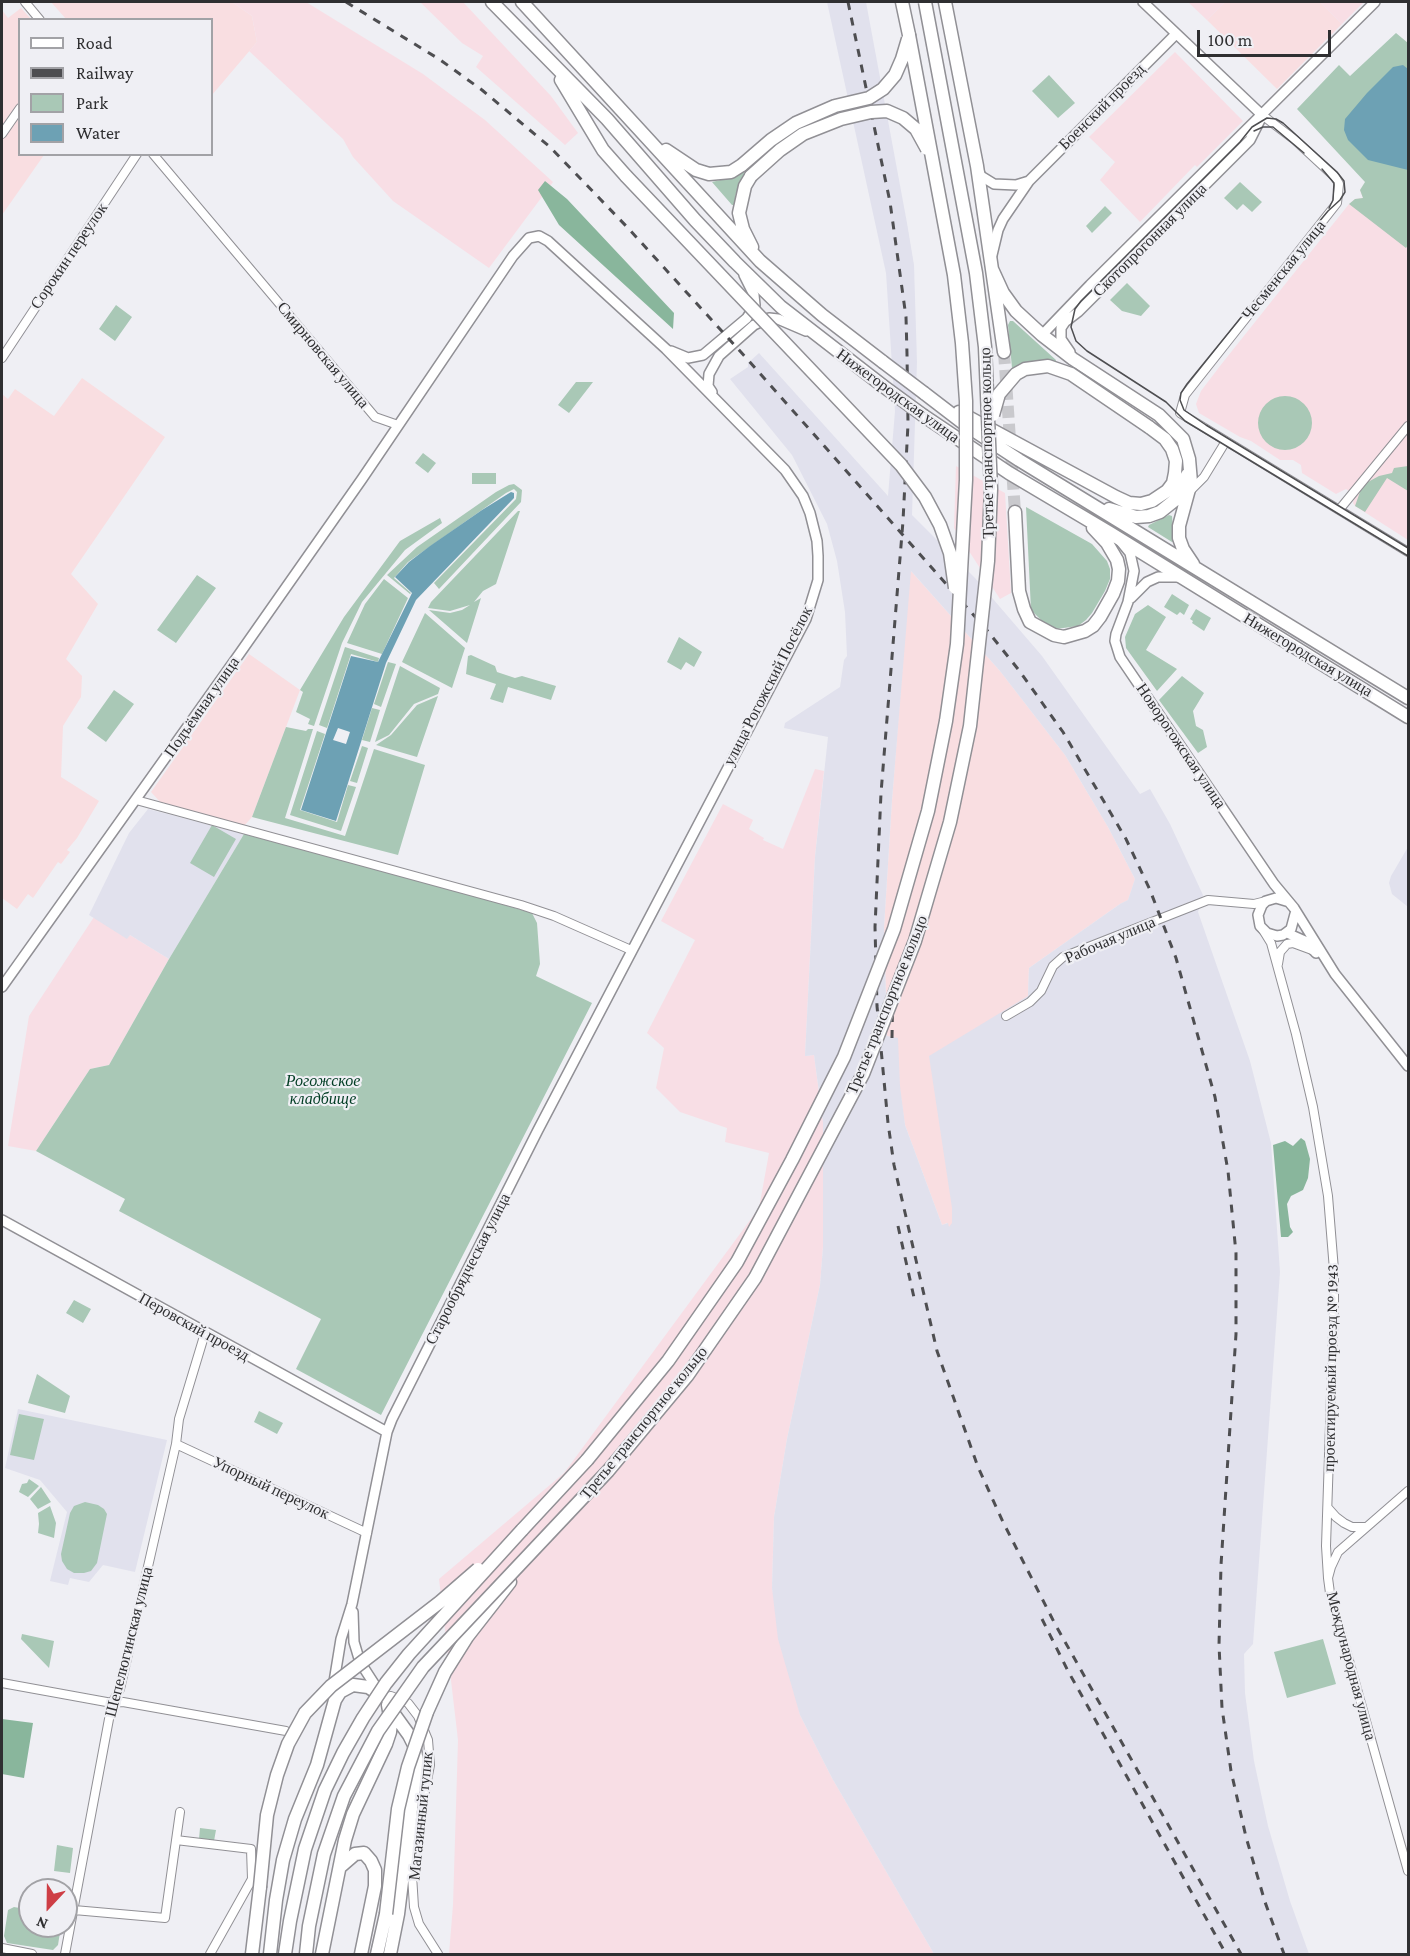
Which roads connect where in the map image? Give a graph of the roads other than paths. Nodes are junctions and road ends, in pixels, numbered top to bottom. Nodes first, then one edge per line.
1 (26, 2) edge
2 (492, 2) edge
3 (522, 2) edge
4 (902, 2) edge
5 (925, 2) edge
6 (945, 2) edge
7 (1143, 2) edge
8 (1375, 2) edge
9 (38, 18) edge
10 (1176, 34) junction
11 (909, 35) junction
12 (535, 45) junction
13 (18, 111) edge
14 (1262, 116) junction
15 (641, 129) junction
16 (2, 134) edge
17 (136, 156) edge
18 (155, 156) edge
19 (933, 159) junction
20 (977, 166) junction
21 (1029, 180) junction
22 (760, 261) junction
23 (735, 262) junction
24 (992, 265) junction
25 (1042, 335) junction
26 (821, 339) junction
27 (666, 349) junction
28 (1004, 352) tunnel mouth
29 (2, 358) edge
30 (1081, 364) junction
31 (924, 393) junction
32 (714, 397) junction
33 (398, 425) junction
34 (1408, 426) edge
35 (990, 431) junction
36 (1226, 441) junction
37 (1189, 459) junction
38 (1189, 492) junction
39 (1076, 494) junction
40 (1071, 510) junction
41 (1339, 510) junction
42 (1016, 512) tunnel mouth
43 (1110, 533) junction
44 (1408, 552) edge
45 (1200, 572) junction
46 (1185, 580) junction
47 (1128, 602) junction
48 (957, 644) junction
49 (1408, 698) edge
50 (1408, 717) edge
51 (136, 800) junction
52 (1274, 884) junction
53 (1268, 900) junction
54 (1286, 900) junction
55 (1237, 902) junction
56 (1295, 914) junction
57 (1258, 920) junction
58 (1263, 930) junction
59 (1285, 934) junction
60 (1273, 948) junction
61 (631, 950) junction
62 (1312, 950) junction
63 (1327, 962) junction
64 (1278, 969) junction
65 (2, 987) edge
66 (1006, 1016) dead end
67 (1408, 1066) edge
68 (2, 1220) edge
69 (205, 1333) junction
70 (387, 1432) junction
71 (176, 1444) junction
72 (1408, 1491) edge
73 (1328, 1508) junction
74 (1366, 1527) junction
75 (522, 1530) junction
76 (367, 1533) junction
77 (537, 1547) junction
78 (1328, 1578) junction
79 (352, 1604) junction
80 (2, 1683) edge
81 (384, 1699) junction
82 (112, 1703) junction
83 (330, 1717) junction
84 (286, 1731) dead end
85 (180, 1812) dead end
86 (176, 1840) junction
87 (338, 1871) junction
88 (1408, 1871) edge
89 (78, 1888) edge
90 (78, 1910) edge
91 (68, 1938) edge
92 (2, 1948) edge
93 (32, 1954) edge
94 (65, 1954) edge
95 (210, 1954) edge
96 (252, 1954) edge
97 (270, 1954) edge
98 (285, 1954) edge
99 (306, 1954) edge
100 (322, 1954) edge
101 (361, 1954) edge
102 (377, 1954) edge
103 (390, 1954) edge
104 (438, 1954) edge

1 - 9 street
2 - 12 main road, Нижегородская улица
3 - 15 main road, Нижегородская улица
4 - 11 main road, Третье транспортное кольцо
5 - 35 main road, Третье транспортное кольцо, bridge
6 - 20 main road
7 - 10 street
8 - 14 street, Скотопрогонная улица
10 - 14 street
10 - 21 street, Боенский проезд
11 - 15 main road, bridge
11 - 19 main road, Третье транспортное кольцо, bridge
12 - 23 main road, Нижегородская улица
12 - 48 main road, bridge
13 - 16 street
14 - 25 street, Скотопрогонная улица
14 - 30 street, Скотопрогонная улица
14 - 36 street, Чесменская улица
15 - 22 main road, Нижегородская улица
17 - 29 street, Сорокин переулок
18 - 33 street, Смирновская улица
19 - 22 main road, bridge
19 - 48 main road, Третье транспортное кольцо, bridge
20 - 21 street
20 - 24 main road
21 - 24 street, Боенский проезд
22 - 31 main road, Нижегородская улица, bridge
23 - 26 main road, Нижегородская улица
23 - 27 street
24 - 25 main road
24 - 28 main road
25 - 30 main road
26 - 32 street
26 - 40 main road, Нижегородская улица, bridge
27 - 32 street, улица Рогожский Посёлок
27 - 33 street, улица Рогожский Посёлок
30 - 37 main road
31 - 35 main road, bridge
31 - 39 main road, Нижегородская улица
32 - 61 street, улица Рогожский Посёлок
33 - 51 street, Подъёмная улица
34 - 41 street
35 - 77 main road, Третье транспортное кольцо, bridge
36 - 38 street
36 - 41 street
37 - 38 main road
37 - 39 main road
38 - 45 main road
39 - 45 main road, Нижегородская улица
40 - 42 main road
40 - 43 main road, Нижегородская улица
41 - 44 street
43 - 46 main road, Нижегородская улица
43 - 47 street, Новорогожская улица
45 - 49 main road, Нижегородская улица
46 - 47 street
46 - 50 main road, Нижегородская улица
47 - 52 street, Новорогожская улица
48 - 75 main road, Третье транспортное кольцо, bridge
51 - 61 street
51 - 65 street, Подъёмная улица
52 - 53 street
52 - 54 street, Новорогожская улица
53 - 54 street
53 - 55 street, Рабочая улица
53 - 57 street
54 - 56 street, Новорогожская улица
55 - 57 street
55 - 66 street, Рабочая улица
56 - 59 street
56 - 63 street, Новорогожская улица
57 - 58 street
58 - 59 street
58 - 60 street, проектируемый проезд № 1943
59 - 60 street
59 - 62 street
60 - 64 street, проектируемый проезд № 1943
61 - 70 street, Старообрядческая улица
62 - 63 street
62 - 64 street
63 - 67 street, Новорогожская улица
64 - 73 street, проектируемый проезд № 1943
68 - 69 street, Перовский проезд
69 - 70 street, Перовский проезд
69 - 71 street, Шепелюгинская улица
70 - 76 street, Старообрядческая улица
71 - 76 street, Упорный переулок
71 - 82 street, Шепелюгинская улица
72 - 74 street, Международная улица
73 - 74 street
73 - 78 street, проектируемый проезд № 1943
74 - 78 street, Международная улица
75 - 96 main road, bridge
75 - 98 main road, Третье транспортное кольцо, bridge
76 - 79 street, Старообрядческая улица
77 - 99 main road, Третье транспортное кольцо, bridge
77 - 102 main road, bridge
78 - 88 street, Международная улица
79 - 81 street, Старообрядческая улица
79 - 83 street, Старообрядческая улица
80 - 82 street
81 - 83 main road
81 - 87 main road
81 - 103 main road
81 - 104 street, Магазинный тупик
82 - 84 street
82 - 89 street, Шепелюгинская улица
83 - 97 main road
85 - 86 street
86 - 90 street
86 - 95 street
87 - 100 main road
87 - 101 main road
91 - 94 street, Шепелюгинская улица
92 - 93 street

